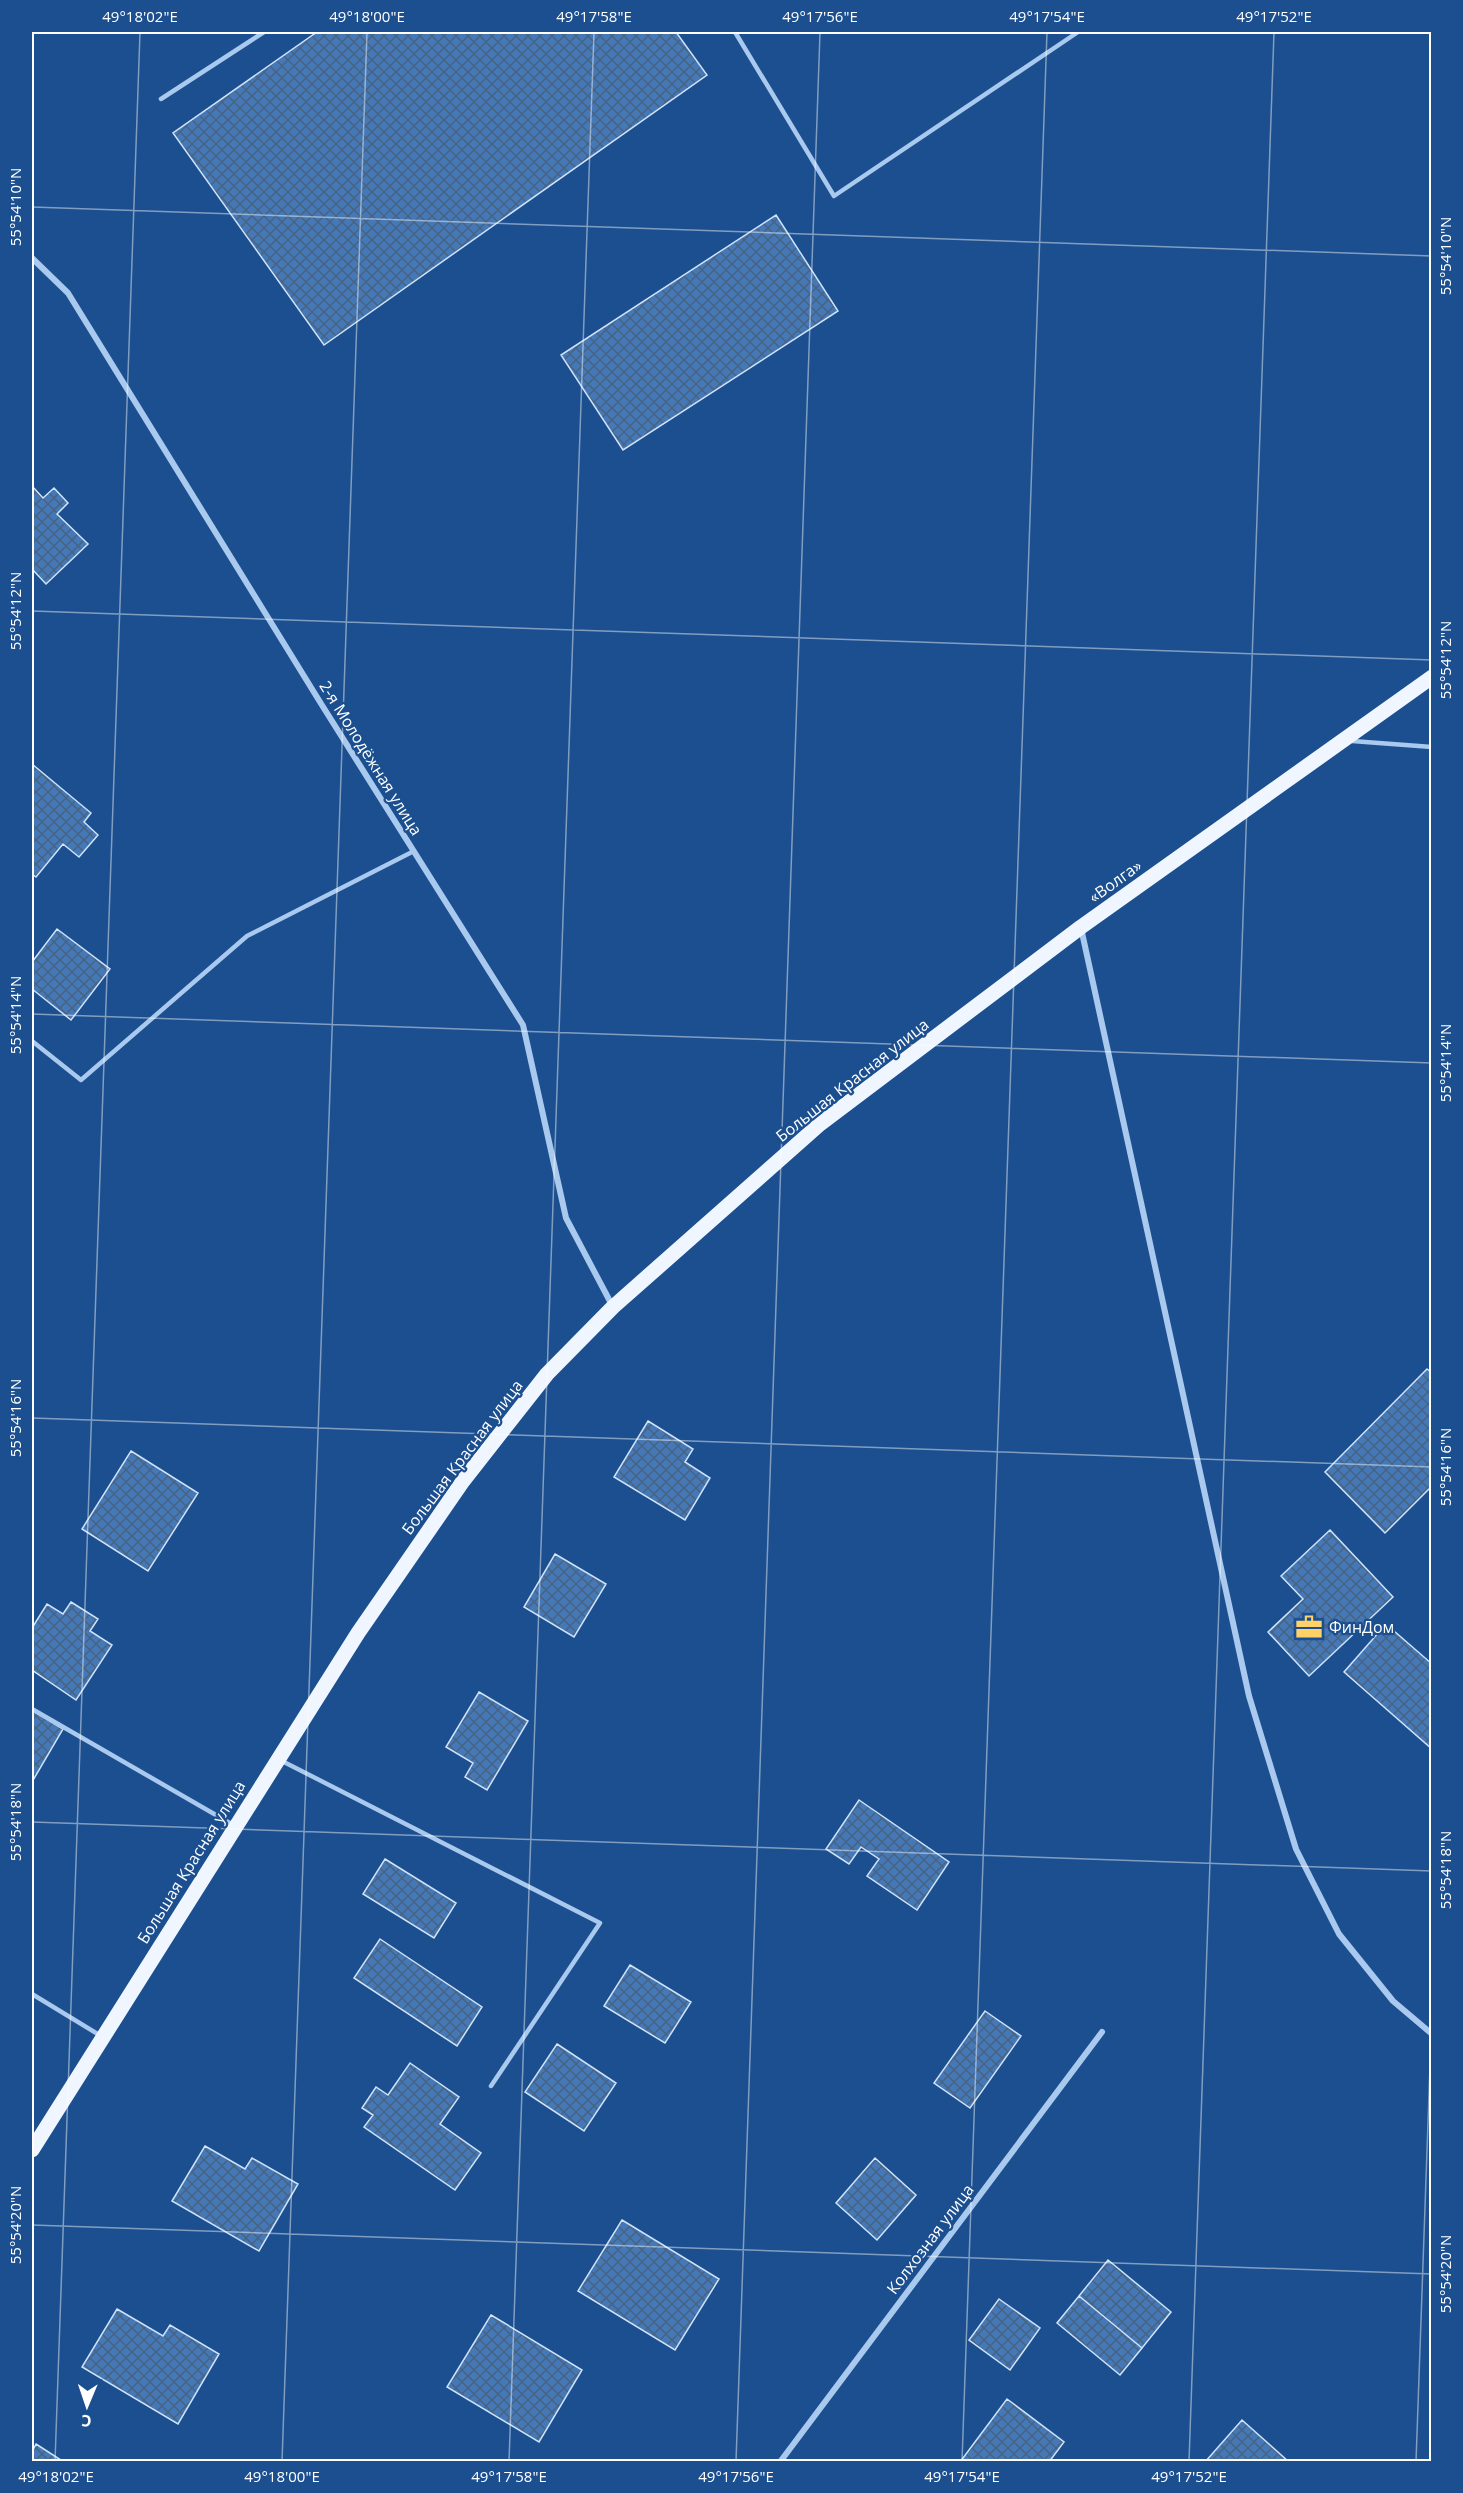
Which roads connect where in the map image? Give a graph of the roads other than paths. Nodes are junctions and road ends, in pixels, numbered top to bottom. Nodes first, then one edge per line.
1 (264, 32) edge
2 (735, 32) edge
3 (1078, 32) edge
4 (161, 99) dead end
5 (32, 258) edge
6 (1431, 677) edge
7 (1343, 740) junction
8 (1431, 747) edge
9 (414, 851) junction
10 (1081, 927) junction
11 (32, 1041) edge
12 (613, 1307) junction
13 (32, 1709) edge
14 (277, 1758) junction
15 (235, 1826) junction
16 (32, 1994) edge
17 (1102, 2032) dead end
18 (1431, 2034) edge
19 (102, 2036) junction
20 (491, 2086) dead end
21 (32, 2150) edge
22 (780, 2462) edge

1 - 4 lane
2 - 3 lane
5 - 9 street, 2-я Молодёжная улица
6 - 7 main road, «Волга»
7 - 8 lane
7 - 10 main road, «Волга»
9 - 11 lane
9 - 12 street, 2-я Молодёжная улица
10 - 12 main road, Большая Красная улица
10 - 18 street
12 - 14 main road, Большая Красная улица
13 - 15 lane
14 - 15 main road, Большая Красная улица
14 - 20 lane
15 - 19 main road, Большая Красная улица
16 - 19 lane
17 - 22 street, Колхозная улица
19 - 21 main road, Большая Красная улица

